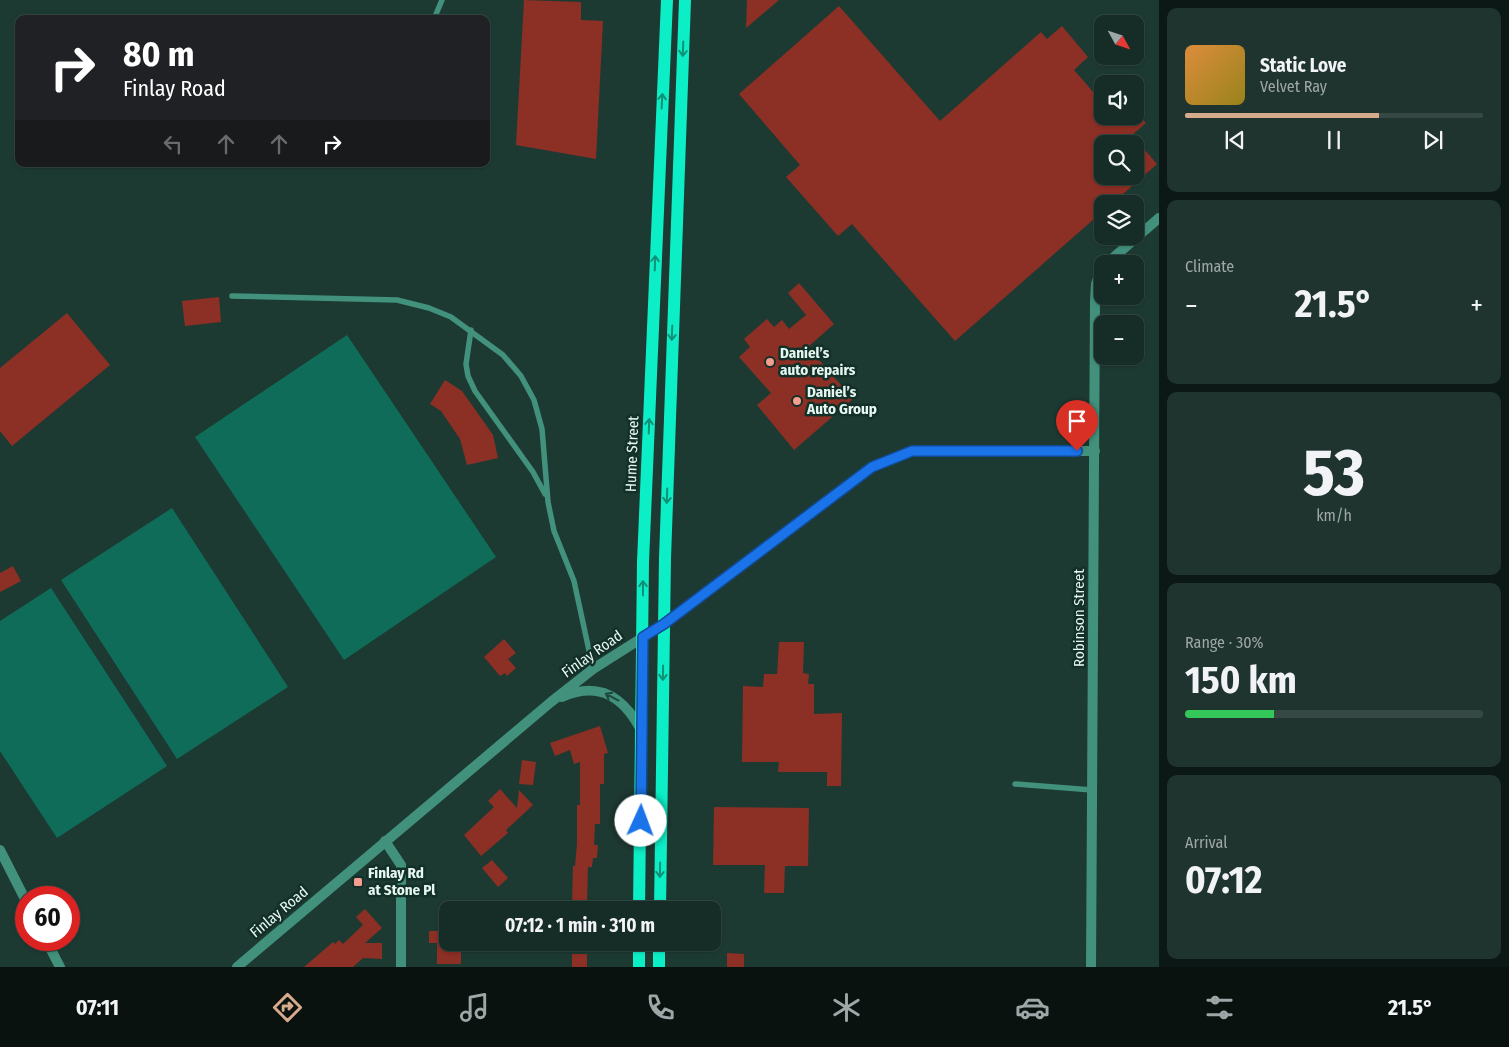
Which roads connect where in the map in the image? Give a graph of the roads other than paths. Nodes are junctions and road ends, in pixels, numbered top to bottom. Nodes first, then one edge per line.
1 (442, 0) edge
2 (667, 0) edge
3 (685, 0) edge
4 (436, 15) edge
5 (1159, 218) edge
6 (1117, 255) edge
7 (232, 296) dead end
8 (1095, 305) edge
9 (471, 330) junction
10 (1095, 451) junction
11 (548, 498) junction
12 (664, 624) junction
13 (643, 637) junction
14 (593, 669) junction
15 (551, 702) junction
16 (643, 733) junction
17 (1015, 784) dead end
18 (1092, 790) junction
19 (386, 842) junction
20 (0, 850) edge
21 (18, 886) edge
22 (639, 901) edge
23 (660, 901) edge
24 (52, 951) edge
25 (639, 951) edge
26 (659, 951) edge
27 (60, 967) edge
28 (236, 967) edge
29 (401, 967) edge
30 (639, 967) edge
31 (659, 967) edge
32 (1091, 967) edge

1 - 4 lane
13 -> 2 main road, Hume Street
3 -> 12 main road
5 - 6 street
7 - 9 lane
8 - 10 street, Robinson Street
9 - 11 lane
9 - 11 lane
10 - 12 street, Finlay Road
10 - 18 street, Robinson Street
11 - 14 lane
12 - 13 street, Finlay Road
12 -> 23 main road
13 - 14 street, Finlay Road
13 - 16 main road, Hume Street
14 - 15 street, Finlay Road
16 -> 15 street
15 - 19 street, Finlay Road
16 - 22 main road, Hume Street
17 - 18 lane
18 - 32 street, Robinson Street
19 - 28 street, Finlay Road
19 - 29 street
20 - 21 street
24 - 27 street
25 - 30 main road
26 - 31 main road

